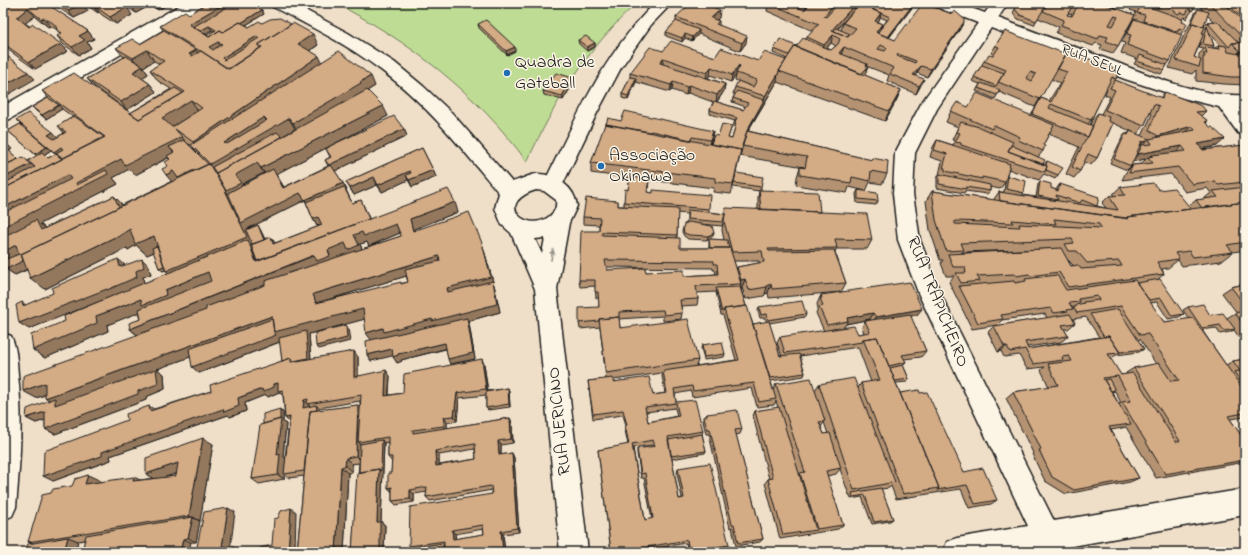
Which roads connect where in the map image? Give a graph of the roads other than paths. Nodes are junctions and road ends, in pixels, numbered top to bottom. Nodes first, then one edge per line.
1 (196, 3) edge
2 (279, 3) edge
3 (664, 3) edge
4 (942, 3) edge
5 (994, 11) edge
6 (1245, 101) edge
7 (1225, 102) junction
8 (3, 114) edge
9 (1245, 128) edge
10 (554, 185) junction
11 (510, 193) junction
12 (559, 222) junction
13 (520, 228) junction
14 (546, 289) junction
15 (3, 343) edge
16 (1245, 502) edge
17 (3, 507) edge
18 (1052, 545) edge
19 (574, 552) edge
20 (957, 552) edge

1 - 8 street
2 - 11 street
3 - 10 street
4 - 5 street, RUA SEUL
5 - 7 street, RUA SEUL
5 - 18 street, RUA TRAPICHEIRO
6 - 7 street, RUA SEUL
7 - 9 street
10 - 11 street
10 - 12 street
11 - 13 street
12 - 13 street
14 -> 12 street, RUA JERICINO
13 - 14 street, RUA JERICINO
14 - 19 street, RUA JERICINO
15 - 17 street
16 - 18 street
18 - 20 street

